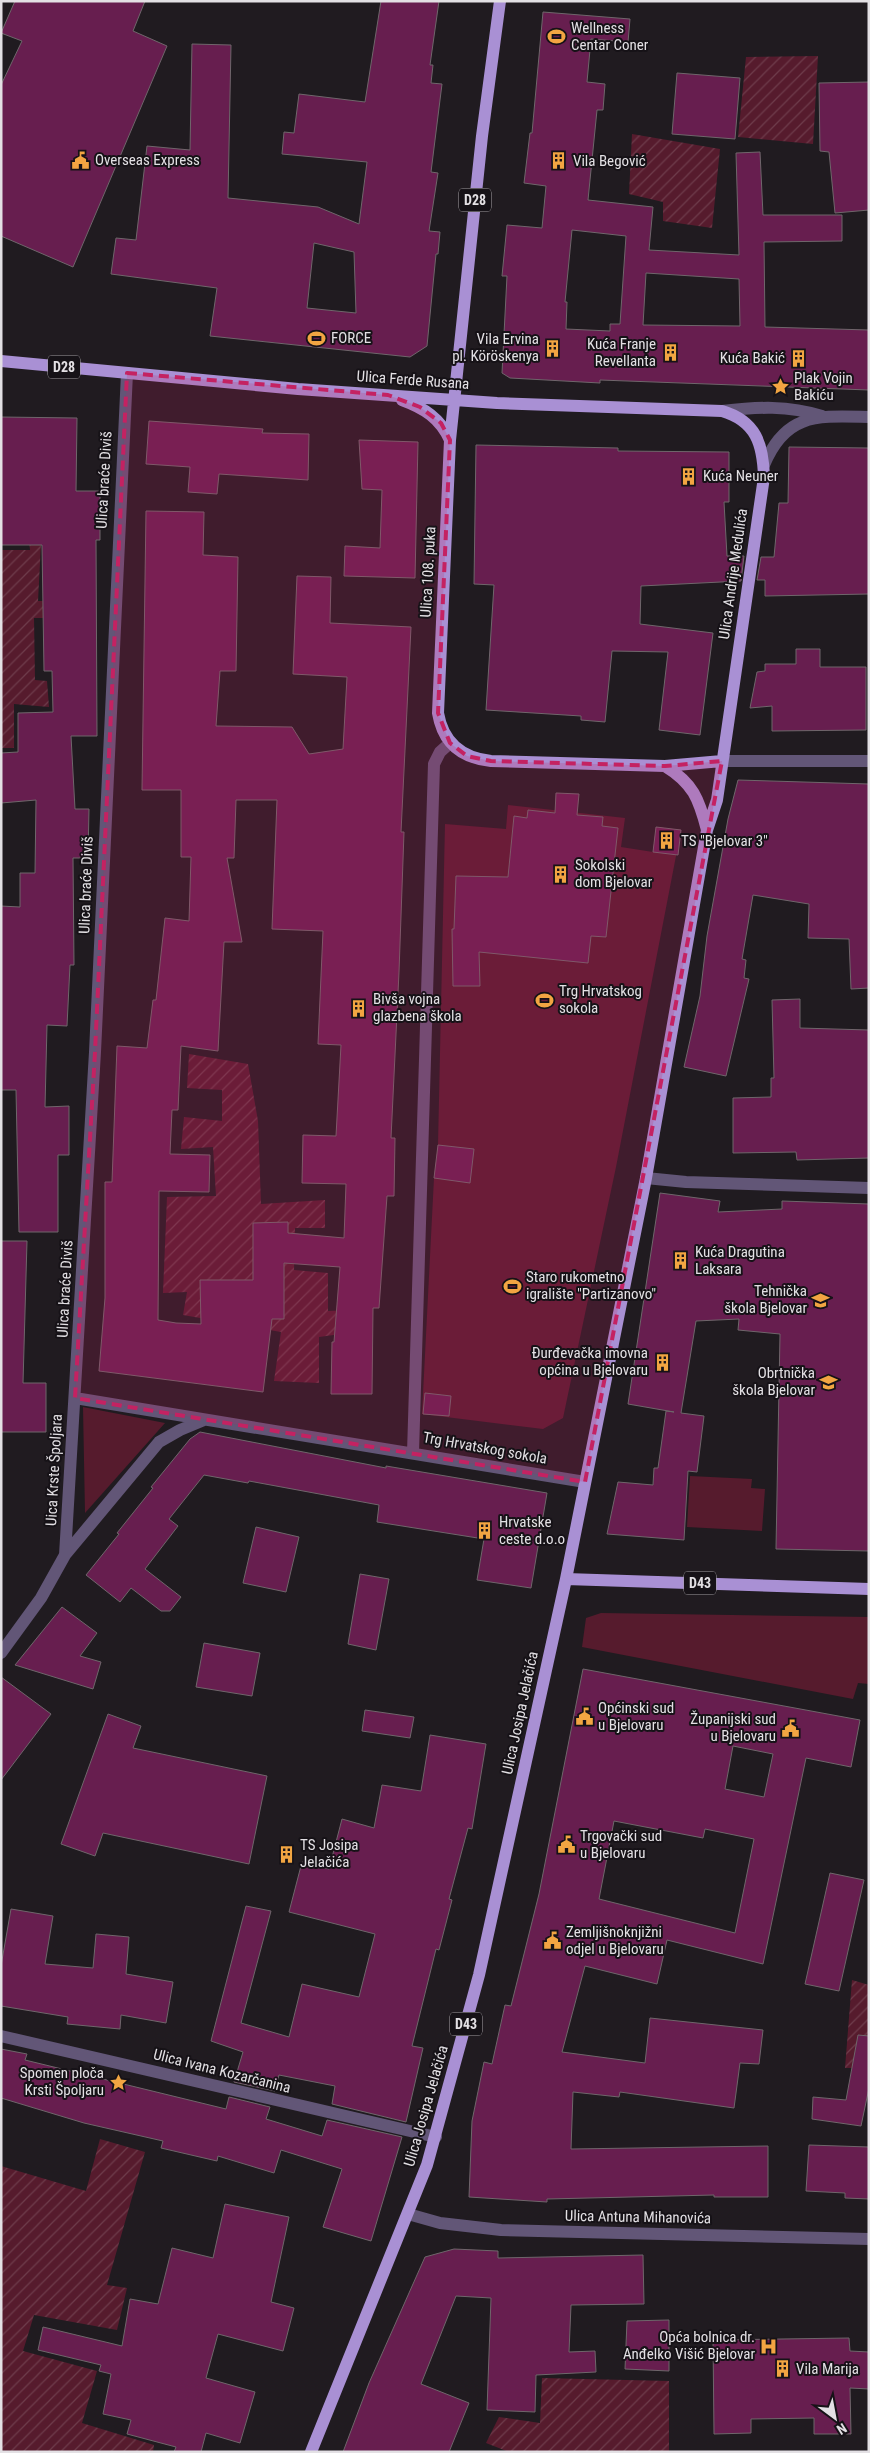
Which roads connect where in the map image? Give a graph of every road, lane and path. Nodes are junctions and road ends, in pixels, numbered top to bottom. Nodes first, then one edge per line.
1 (500, 1) edge
2 (1, 361) edge
3 (126, 373) junction
4 (388, 395) junction
5 (455, 399) junction
6 (722, 411) junction
7 (822, 416) junction
8 (869, 417) edge
9 (450, 440) junction
10 (764, 465) junction
11 (450, 743) junction
12 (722, 761) junction
13 (869, 761) edge
14 (665, 766) junction
15 (707, 830) junction
16 (646, 1178) junction
17 (869, 1188) edge
18 (75, 1398) junction
19 (204, 1420) junction
20 (413, 1453) junction
21 (585, 1482) junction
22 (65, 1555) junction
23 (566, 1579) junction
24 (869, 1589) edge
25 (1, 1652) edge
26 (1, 2036) edge
27 (436, 2137) junction
28 (408, 2214) junction
29 (869, 2239) edge
30 (311, 2452) edge

1 - 5 main road, D28
2 - 3 main road, Ulica Ferde Rusana / D28
3 - 4 main road, Ulica Ferde Rusana / D28
3 - 18 street, Ulica braće Diviš
4 - 5 main road, Ulica Ferde Rusana / D28
4 - 9 main road
5 - 6 main road, Ulica Ferde Rusana
5 - 9 main road, Ulica 108. puka
6 - 7 street, Ulica Ferde Rusana
6 - 10 main road, Ulica Andrije Medulića
7 - 8 street, Ulica Ferde Rusana
7 - 10 street, Ulica Ferde Rusana
9 - 11 main road, Ulica 108. puka
10 - 12 main road, Ulica Andrije Medulića
11 - 14 main road
11 - 20 street, Trg Hrvatskog sokola
12 - 13 street
12 - 14 main road
12 - 15 main road
14 - 15 main road
15 - 16 main road
16 - 17 street
16 - 21 main road
18 - 19 street, Uica Krste Špoljara
18 - 22 street, Uica Krste Špoljara
19 - 20 street, Uica Krste Špoljara
19 - 22 street, Uica Krste Špoljara
20 - 21 street, Trg Hrvatskog sokola
21 - 23 main road
22 - 25 street, Uica Krste Špoljara
23 - 24 main road, D43
23 - 27 main road, Ulica Josipa Jelačića / D43
26 - 27 street, Ulica Ivana Kozarčanina
27 - 28 main road, Ulica Josipa Jelačića / D43
28 - 29 street, Ulica Antuna Mihanovića
28 - 30 main road, Ulica Josipa Jelačića / D43

